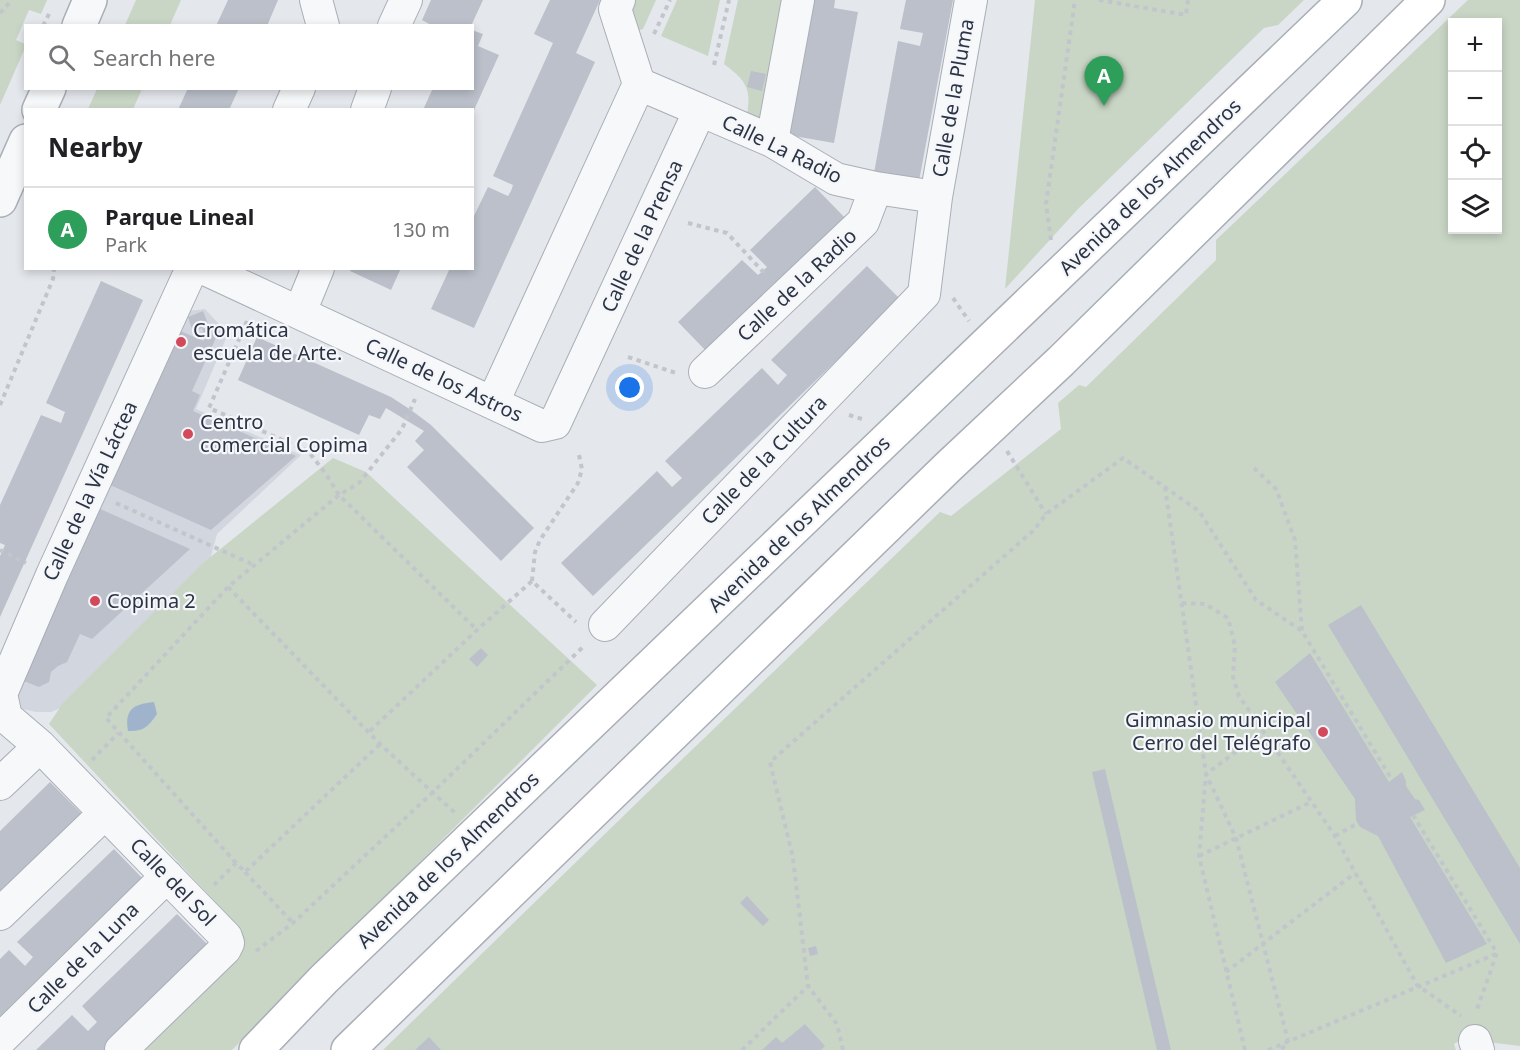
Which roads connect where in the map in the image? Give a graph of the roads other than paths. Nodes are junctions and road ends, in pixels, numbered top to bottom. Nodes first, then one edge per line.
1 (90, 0) edge
2 (316, 0) edge
3 (406, 0) edge
4 (619, 0) edge
5 (798, 0) edge
6 (971, 0) edge
7 (1344, 0) edge
8 (1428, 0) edge
9 (80, 24) edge
10 (322, 24) edge
11 (395, 24) edge
12 (639, 84) junction
13 (48, 90) edge
14 (298, 90) edge
15 (374, 90) edge
16 (40, 108) edge
17 (290, 108) edge
18 (368, 108) edge
19 (700, 110) junction
20 (772, 141) junction
21 (24, 148) edge
22 (12, 188) edge
23 (876, 188) junction
24 (936, 197) junction
25 (203, 270) edge
26 (206, 270) edge
27 (317, 270) edge
28 (938, 295) joint
29 (300, 312) junction
30 (705, 372) road end
31 (493, 402) junction
32 (555, 423) joint
33 (598, 631) road end
34 (6, 717) joint
35 (39, 746) junction
36 (0, 784) edge
37 (105, 813) junction
38 (166, 876) junction
39 (0, 914) edge
40 (0, 1040) edge
41 (121, 1050) edge
42 (256, 1050) edge
43 (348, 1050) edge

1 - 9 street
2 - 10 street
3 - 11 street
4 - 12 street
5 - 20 street
6 - 24 street, Calle de la Pluma
7 - 42 main road, Avenida de los Almendros
8 - 43 main road
12 - 19 street
12 - 31 street
13 - 16 street
14 - 17 street
15 - 18 street
19 - 20 street, Calle La Radio
19 - 32 street, Calle de la Prensa
20 - 23 street, Calle La Radio
21 - 22 street
23 - 24 street, Calle La Radio
23 - 30 street, Calle de la Radio
24 - 28 street, Calle de la Pluma
25 - 34 street, Calle de la Vía Láctea
26 - 29 street, Calle de los Astros
27 - 29 street
28 - 33 street, Calle de la Cultura
29 - 31 street, Calle de los Astros
31 - 32 street, Calle de los Astros
34 - 35 street, Calle del Sol
35 - 36 street
35 - 37 street, Calle del Sol
37 - 38 street, Calle del Sol
37 - 39 street
38 - 40 street, Calle de la Luna
38 - 41 street, Calle del Sol

